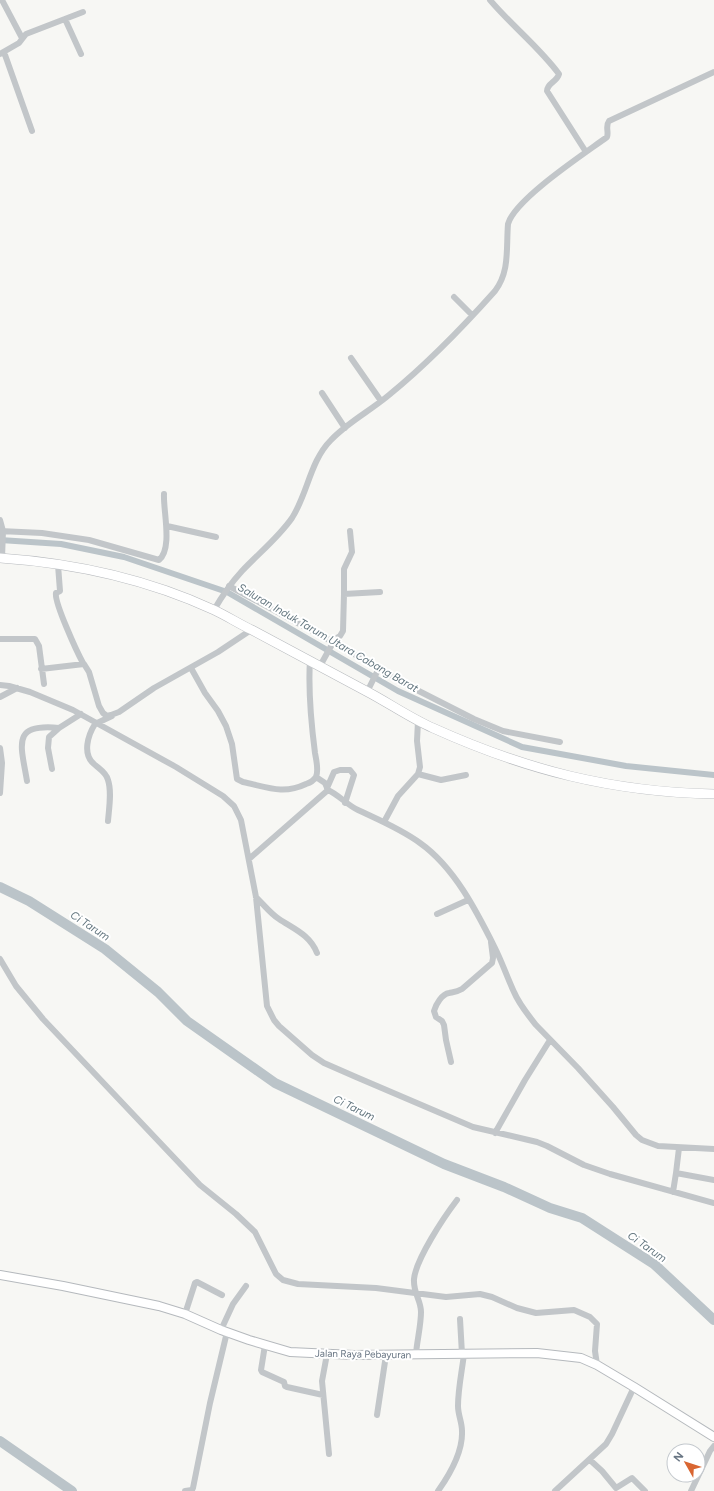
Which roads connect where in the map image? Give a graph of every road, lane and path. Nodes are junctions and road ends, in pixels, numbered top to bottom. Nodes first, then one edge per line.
1 (2, 0) edge
2 (490, 0) edge
3 (83, 12) dead end
4 (65, 19) junction
5 (22, 38) junction
6 (2, 53) edge
7 (81, 54) dead end
8 (714, 72) edge
9 (32, 131) dead end
10 (586, 152) junction
11 (454, 297) dead end
12 (472, 315) junction
13 (351, 358) dead end
14 (322, 393) dead end
15 (381, 401) junction
16 (345, 428) junction
17 (164, 494) dead end
18 (0, 520) edge
19 (167, 526) junction
20 (350, 532) dead end
21 (2, 533) edge
22 (216, 537) dead end
23 (1, 558) edge
24 (58, 564) junction
25 (228, 587) junction
26 (380, 592) dead end
27 (344, 594) junction
28 (216, 607) junction
29 (251, 630) junction
30 (0, 637) edge
31 (333, 644) junction
32 (310, 660) junction
33 (83, 663) junction
34 (322, 664) junction
35 (191, 668) junction
36 (41, 669) junction
37 (378, 670) junction
38 (44, 684) dead end
39 (0, 685) edge
40 (17, 688) junction
41 (368, 690) junction
42 (0, 697) edge
43 (81, 714) junction
44 (114, 715) junction
45 (418, 720) junction
46 (96, 722) junction
47 (59, 728) junction
48 (560, 742) dead end
49 (0, 748) edge
50 (52, 769) dead end
51 (418, 774) junction
52 (466, 775) dead end
53 (316, 777) junction
54 (28, 781) dead end
55 (328, 789) junction
56 (0, 793) edge
57 (714, 794) edge
58 (345, 803) junction
59 (108, 821) dead end
60 (384, 822) junction
61 (249, 859) junction
62 (256, 897) junction
63 (468, 900) junction
64 (437, 914) dead end
65 (491, 941) junction
66 (317, 953) dead end
67 (0, 958) edge
68 (490, 965) junction
69 (503, 966) junction
70 (550, 1040) junction
71 (451, 1062) dead end
72 (496, 1133) junction
73 (679, 1148) junction
74 (714, 1150) edge
75 (676, 1173) junction
76 (714, 1180) edge
77 (673, 1192) junction
78 (457, 1200) dead end
79 (714, 1203) edge
80 (0, 1275) edge
81 (246, 1286) dead end
82 (417, 1294) junction
83 (222, 1295) dead end
84 (185, 1314) junction
85 (460, 1319) dead end
86 (224, 1331) junction
87 (265, 1345) junction
88 (327, 1354) junction
89 (416, 1354) junction
90 (463, 1354) junction
91 (386, 1355) junction
92 (597, 1365) junction
93 (634, 1387) junction
94 (323, 1395) junction
95 (377, 1415) dead end
96 (714, 1437) edge
97 (714, 1446) edge
98 (329, 1454) dead end
99 (590, 1460) junction
100 (615, 1490) edge
101 (185, 1491) edge
102 (438, 1491) edge
103 (555, 1491) edge
104 (645, 1491) edge
105 (691, 1491) edge

1 - 5 street
2 - 10 street
3 - 4 street
4 - 5 street
4 - 7 street
5 - 6 street
6 - 9 street
8 - 10 street
10 - 12 street
11 - 12 street
12 - 15 street
13 - 15 street
14 - 16 street
15 - 16 street
16 - 25 street
17 - 19 street
18 - 21 street
19 - 21 street
19 - 22 street
20 - 27 street
21 - 23 street
23 - 24 main road
24 - 28 main road
24 - 33 street
25 - 28 street
25 - 31 street
26 - 27 street
27 - 31 street
28 - 29 main road
29 - 32 main road
29 - 35 street
30 - 36 street
31 - 34 street
31 - 37 street
32 - 34 main road
32 - 53 street
33 - 36 street
33 - 44 street
34 - 41 main road
35 - 44 street
35 - 53 street
36 - 38 street
37 - 41 street
37 - 48 street
39 - 40 street
40 - 42 street
40 - 43 street
41 - 45 main road
43 - 46 street
43 - 47 street
44 - 46 street
45 - 51 street
45 - 57 main road
46 - 59 street
46 - 61 street
47 - 50 street
47 - 54 street
49 - 56 street
51 - 52 street
51 - 60 street
53 - 55 street
55 - 58 street
55 - 58 street
55 - 61 street
58 - 60 street
60 - 63 street
61 - 62 street
62 - 66 street
62 - 72 street
63 - 64 street
63 - 65 street
65 - 68 street
65 - 69 street
67 - 82 street
68 - 69 street
68 - 71 street
69 - 70 street
70 - 72 street
70 - 73 street
72 - 77 street
73 - 74 street
73 - 75 street
75 - 76 street
75 - 77 street
77 - 79 street
78 - 82 street
80 - 84 main road, Jalan Raya Pebayuran
81 - 86 street
82 - 89 street
82 - 92 street
83 - 84 street
84 - 86 main road, Jalan Raya Pebayuran
85 - 90 street
86 - 87 main road, Jalan Raya Pebayuran
86 - 101 street
87 - 88 main road, Jalan Raya Pebayuran
87 - 94 street
88 - 91 main road, Jalan Raya Pebayuran
88 - 94 street
89 - 90 main road, Jalan Raya Pebayuran
89 - 91 main road, Jalan Raya Pebayuran
90 - 92 main road, Jalan Raya Pebayuran
90 - 102 street
91 - 95 street
92 - 93 main road, Jalan Raya Pebayuran
93 - 96 main road, Jalan Raya Pebayuran
93 - 99 street
94 - 98 street
97 - 105 street
99 - 100 street
99 - 103 street
100 - 104 street

